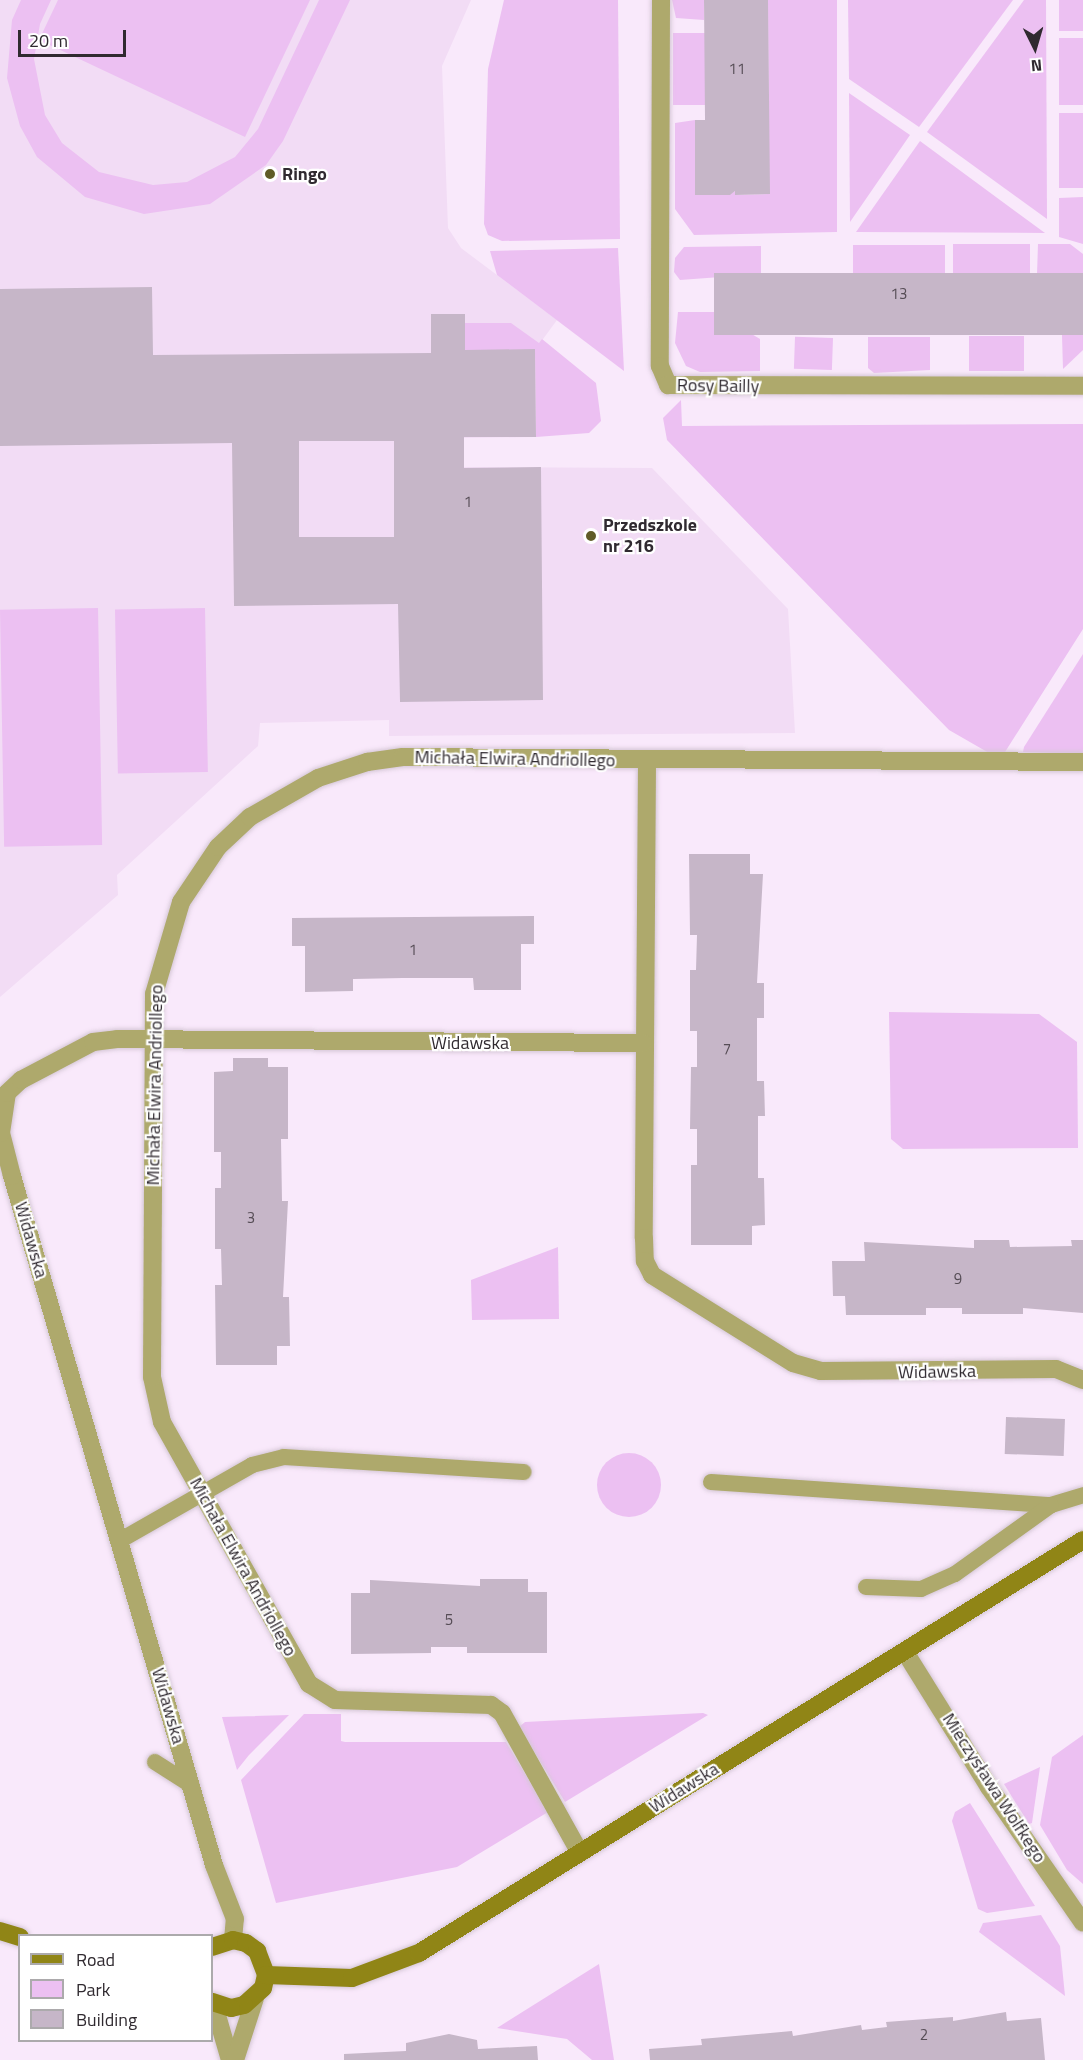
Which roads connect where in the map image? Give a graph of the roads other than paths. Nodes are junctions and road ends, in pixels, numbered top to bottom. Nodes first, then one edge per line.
1 (661, 0) edge
2 (1083, 386) edge
3 (647, 762) junction
4 (1083, 762) edge
5 (153, 1039) junction
6 (643, 1043) junction
7 (1083, 1380) edge
8 (524, 1472) dead end
9 (711, 1482) dead end
10 (1083, 1495) edge
11 (203, 1496) junction
12 (1051, 1505) junction
13 (1083, 1540) edge
14 (119, 1541) junction
15 (866, 1587) dead end
16 (905, 1652) junction
17 (155, 1762) dead end
18 (191, 1785) junction
19 (580, 1853) junction
20 (1083, 1923) edge
21 (0, 1931) edge
22 (18, 1936) edge
23 (233, 1940) junction
24 (213, 1947) edge
25 (266, 1975) junction
26 (255, 1998) junction
27 (213, 2003) edge
28 (230, 2060) edge
29 (236, 2060) edge

1 - 2 street, Rosy Bailly
3 - 4 street, Michała Elwira Andriollego
3 - 5 street, Michała Elwira Andriollego
3 - 6 street, Widawska
5 - 6 street, Widawska
5 - 11 street, Michała Elwira Andriollego
5 - 14 street, Widawska
6 - 7 street, Widawska
8 - 11 lane
9 - 12 lane
10 - 12 lane
11 - 14 lane
11 - 19 street, Michała Elwira Andriollego
12 - 15 lane
13 - 16 street, Widawska
14 - 18 street, Widawska
16 - 19 street, Widawska
16 - 20 street, Mieczysława Wolfkego
17 - 18 lane
18 - 23 street, Widawska
19 - 25 street, Widawska
21 - 22 street
23 - 24 street
23 - 25 street
25 - 26 street
26 - 27 street
26 - 29 street
27 - 28 street

